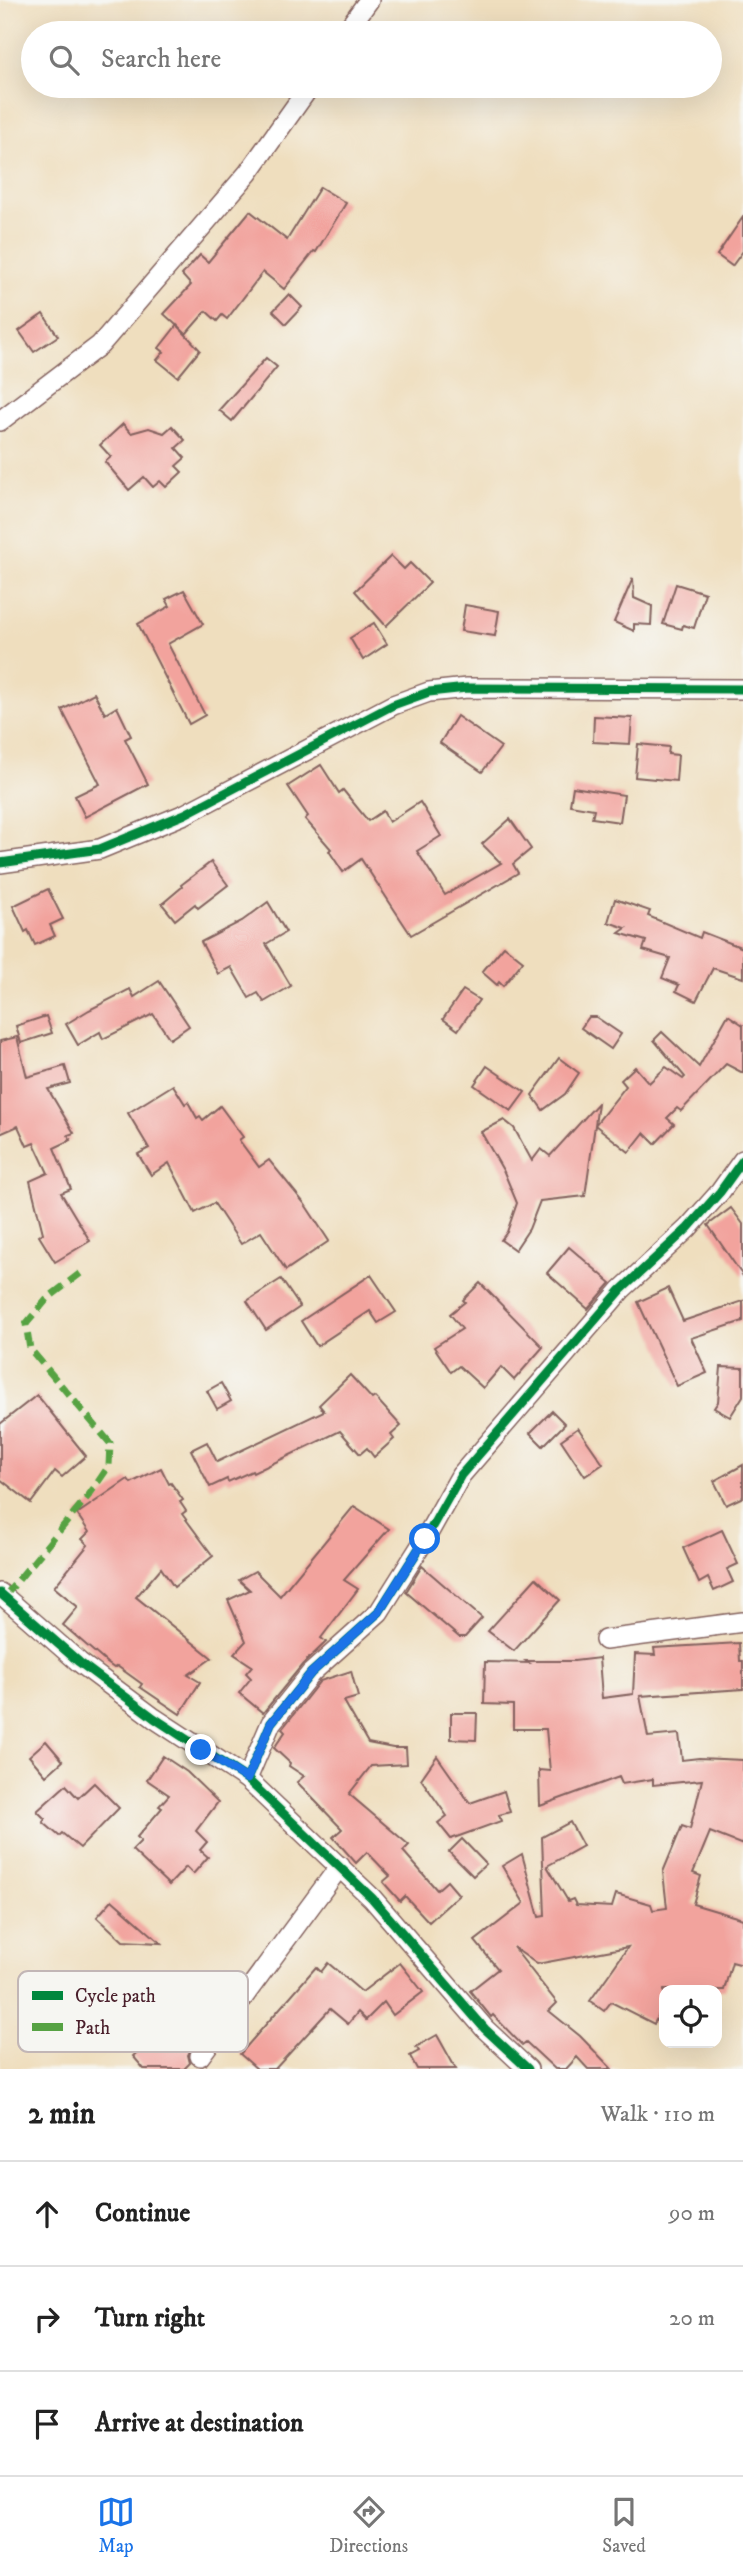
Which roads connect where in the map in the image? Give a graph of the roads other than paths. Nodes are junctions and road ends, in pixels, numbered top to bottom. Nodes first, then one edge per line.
1 (369, 0) edge
2 (354, 21) edge
3 (301, 98) edge
4 (0, 421) edge
5 (743, 689) edge
6 (0, 863) edge
7 (743, 1160) edge
8 (0, 1592) edge
9 (743, 1622) edge
10 (605, 1640) dead end
11 (247, 1779) junction
12 (340, 1866) junction
13 (248, 1991) edge
14 (203, 2052) edge
15 (200, 2056) dead end
16 (528, 2069) edge

1 - 2 street
3 - 4 street
5 - 6 street
7 - 11 street
8 - 11 street
9 - 10 street
11 - 12 street
12 - 13 street
12 - 16 street
14 - 15 street

